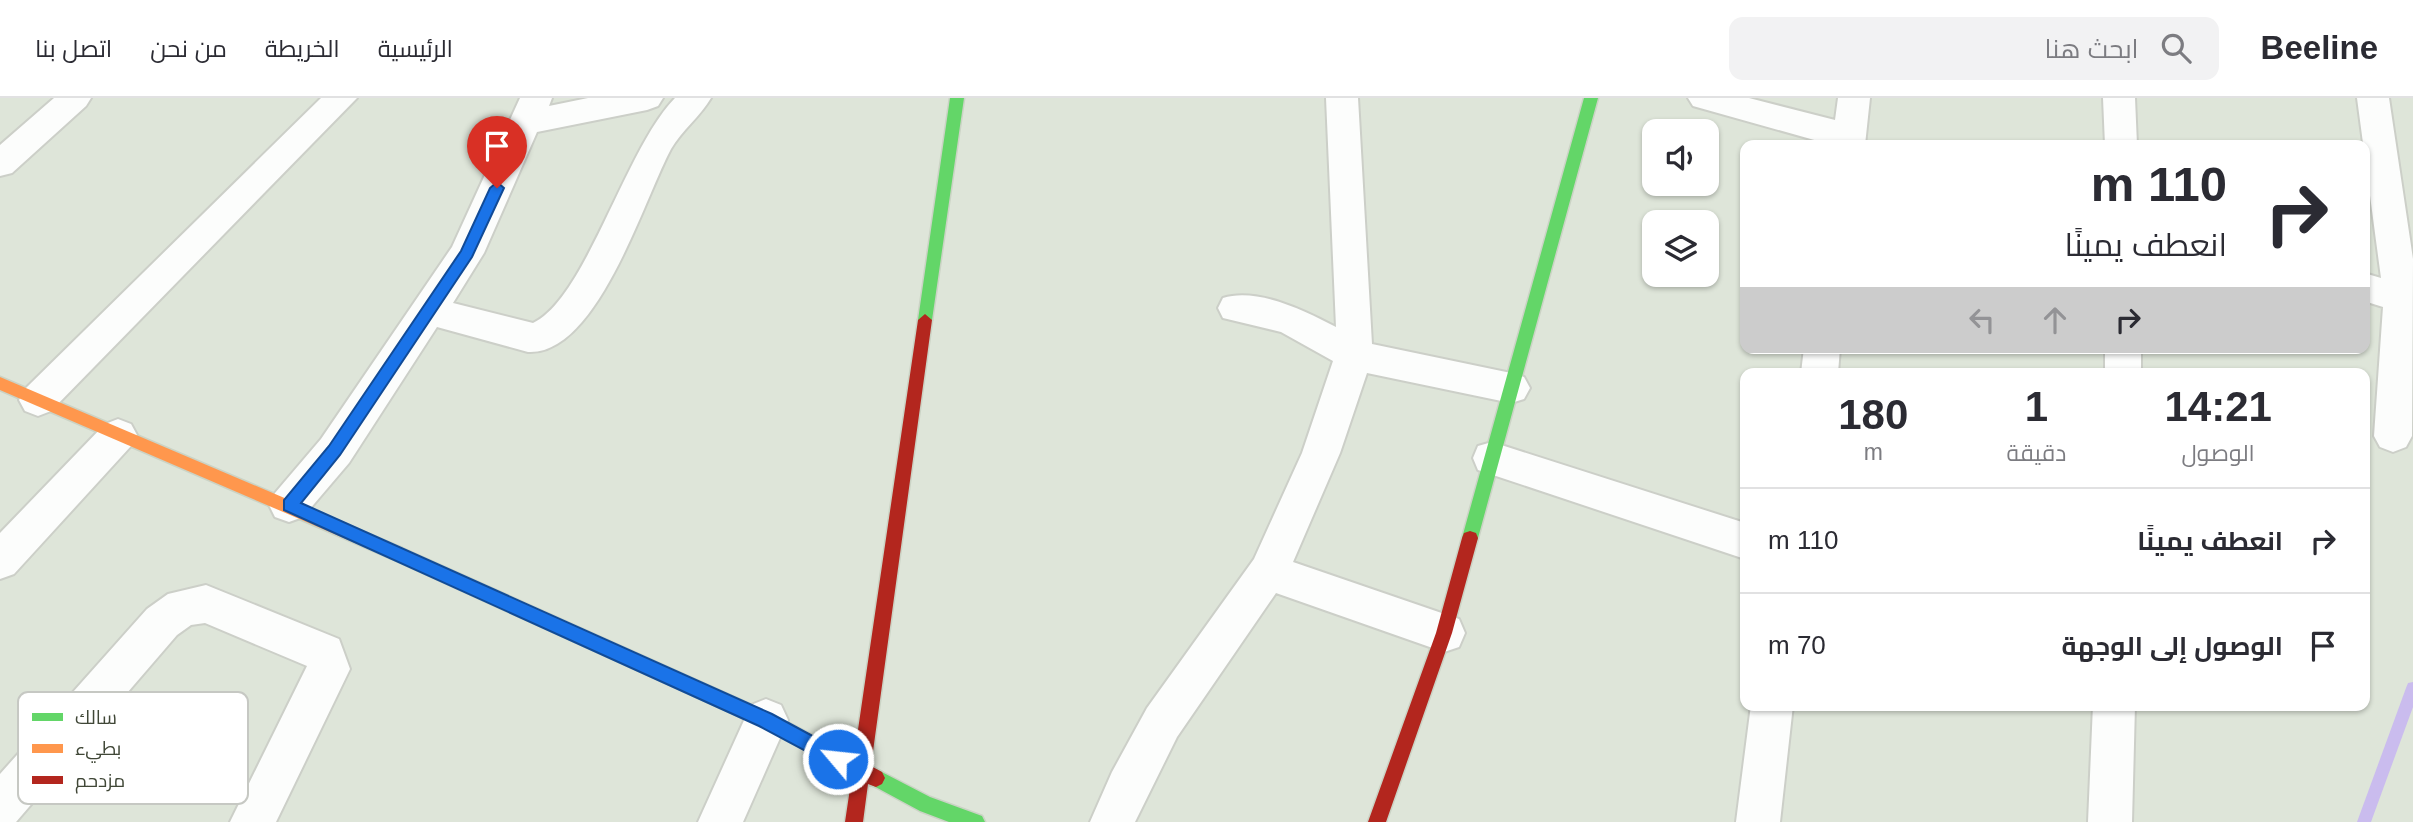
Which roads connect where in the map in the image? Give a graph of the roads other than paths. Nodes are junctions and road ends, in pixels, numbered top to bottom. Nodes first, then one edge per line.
1 (75, 98) edge
2 (341, 98) edge
3 (647, 98) edge
4 (695, 98) edge
5 (957, 98) edge
6 (1342, 98) edge
7 (1591, 98) edge
8 (1704, 98) edge
9 (1854, 98) edge
10 (2119, 98) edge
11 (2373, 98) edge
12 (531, 110) edge
13 (1845, 140) edge
14 (1848, 140) edge
15 (2121, 140) edge
16 (0, 164) edge
17 (2370, 289) edge
18 (2407, 300) edge
19 (1236, 308) dead end
20 (428, 310) junction
21 (1354, 355) junction
22 (0, 383) edge
23 (1511, 388) junction
24 (38, 400) junction
25 (118, 435) junction
26 (2393, 436) dead end
27 (1492, 458) junction
28 (289, 505) junction
29 (1740, 539) edge
30 (0, 561) edge
31 (1268, 572) junction
32 (1444, 634) junction
33 (101, 692) edge
34 (1771, 711) edge
35 (2114, 711) edge
36 (766, 720) junction
37 (862, 772) junction
38 (18, 786) edge
39 (0, 807) edge
40 (253, 822) edge
41 (720, 822) edge
42 (854, 822) edge
43 (976, 822) edge
44 (1112, 822) edge
45 (1377, 822) edge
46 (1758, 822) edge
47 (2110, 822) edge

1 - 16 street
2 - 24 street
3 - 12 street
4 - 20 street
5 - 37 main road
6 - 21 street
7 - 23 main road
8 - 13 street
9 - 14 street
10 - 15 street
11 - 18 street
12 - 20 street
17 - 18 street
18 - 26 street
19 - 21 street
20 - 28 street
21 - 23 street
21 - 31 street
22 - 24 main road
23 - 27 main road
24 - 25 main road
25 - 28 main road
25 - 30 street
27 - 29 street
27 - 32 main road
28 - 36 main road
31 - 32 street
31 - 44 street
32 - 45 main road
33 - 40 street
34 - 46 street
35 - 47 street
36 - 37 main road
36 - 41 street
37 - 42 main road
37 - 43 main road
38 - 39 street

